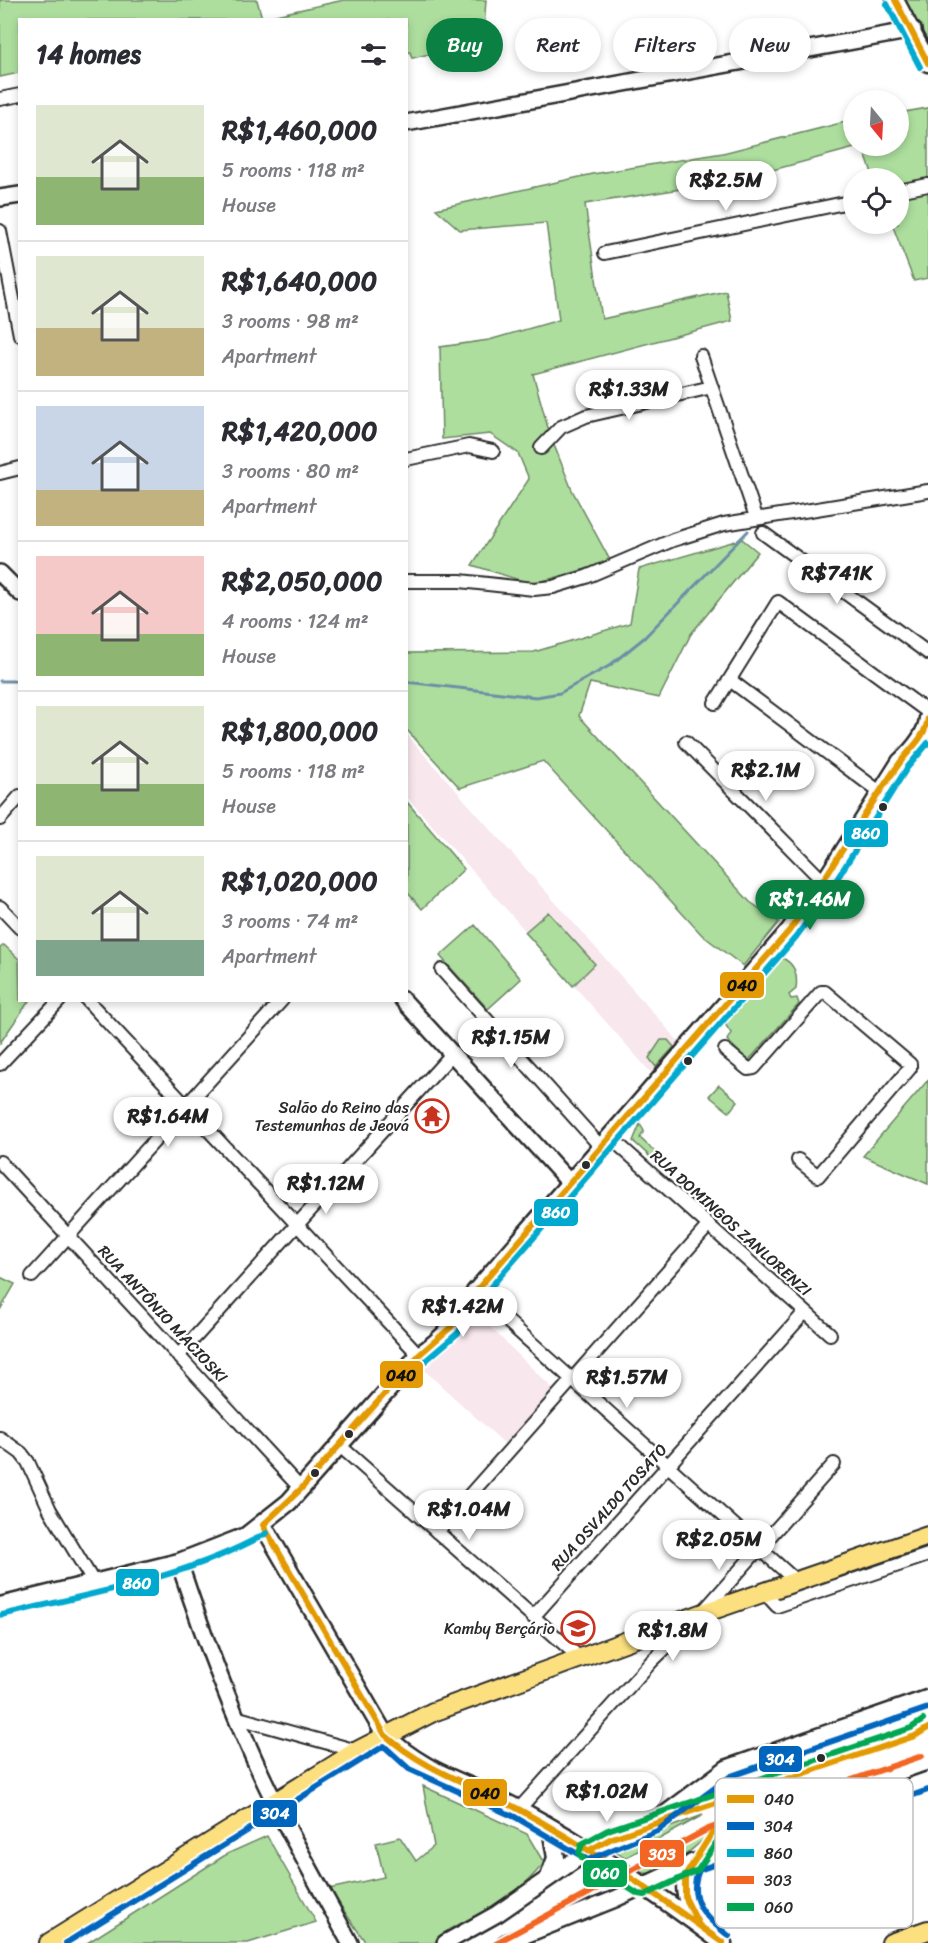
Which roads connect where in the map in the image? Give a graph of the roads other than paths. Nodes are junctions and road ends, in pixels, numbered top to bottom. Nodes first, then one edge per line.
1 (896, 0) edge
2 (913, 30) junction
3 (928, 63) edge
4 (18, 95) edge
5 (0, 99) edge
6 (408, 123) edge
7 (928, 185) edge
8 (909, 189) edge
9 (18, 195) edge
10 (0, 198) edge
11 (843, 203) edge
12 (0, 231) edge
13 (605, 253) dead end
14 (17, 310) edge
15 (701, 356) dead end
16 (712, 387) junction
17 (541, 448) dead end
18 (493, 451) dead end
19 (408, 459) edge
20 (18, 468) edge
21 (0, 473) edge
22 (928, 491) edge
23 (756, 518) junction
24 (763, 533) dead end
25 (0, 573) edge
26 (408, 581) edge
27 (18, 591) edge
28 (928, 653) edge
29 (730, 680) junction
30 (715, 703) dead end
31 (928, 712) edge
32 (928, 718) edge
33 (686, 742) dead end
34 (900, 762) junction
35 (880, 793) junction
36 (18, 798) edge
37 (0, 819) edge
38 (824, 882) junction
39 (0, 907) edge
40 (18, 926) edge
41 (442, 970) dead end
42 (58, 1002) edge
43 (89, 1002) edge
44 (280, 1002) edge
45 (405, 1002) edge
46 (725, 1050) dead end
47 (452, 1054) junction
48 (0, 1064) edge
49 (186, 1106) junction
50 (606, 1142) junction
51 (798, 1160) dead end
52 (0, 1162) edge
53 (570, 1183) junction
54 (297, 1225) junction
55 (709, 1225) junction
56 (68, 1236) junction
57 (32, 1276) dead end
58 (475, 1292) junction
59 (805, 1312) junction
60 (830, 1335) dead end
61 (419, 1354) junction
62 (178, 1356) junction
63 (572, 1380) junction
64 (0, 1438) edge
65 (339, 1446) junction
66 (834, 1464) dead end
67 (668, 1466) junction
68 (301, 1489) junction
69 (263, 1525) junction
70 (437, 1532) junction
71 (928, 1536) edge
72 (759, 1548) junction
73 (928, 1555) edge
74 (179, 1562) junction
75 (796, 1581) junction
76 (94, 1583) junction
77 (764, 1592) junction
78 (0, 1606) edge
79 (701, 1614) junction
80 (533, 1617) junction
81 (580, 1658) junction
82 (928, 1698) edge
83 (236, 1717) junction
84 (385, 1736) junction
85 (357, 1751) junction
86 (928, 1780) edge
87 (913, 1785) edge
88 (274, 1803) junction
89 (519, 1809) junction
90 (551, 1828) junction
91 (588, 1851) junction
92 (715, 1855) edge
93 (692, 1863) junction
94 (549, 1878) junction
95 (643, 1886) junction
96 (699, 1925) junction
97 (928, 1929) edge
98 (50, 1943) edge
99 (350, 1943) edge
100 (445, 1943) edge
101 (505, 1943) edge
102 (723, 1943) edge
103 (891, 1943) edge

1 - 2 main road
2 - 3 main road
2 - 6 street
4 - 5 street
7 - 8 street
9 - 10 street
11 - 13 street
12 - 14 street
15 - 16 street
16 - 17 street
16 - 23 street
18 - 19 street
20 - 21 street
22 - 23 street
23 - 26 street
24 - 28 street
25 - 27 street
29 - 30 street
29 - 31 street
29 - 35 street
31 - 34 main road
32 - 34 main road
33 - 38 street
34 - 35 main road
35 - 38 main road
36 - 37 street
38 - 50 main road
39 - 40 street
41 - 50 street, RUA DOMINGOS ZANLORENZI
42 - 48 street
43 - 49 street
44 - 49 street
45 - 47 street
46 - 51 street
47 - 53 street
47 - 54 street
49 - 54 street
49 - 56 street
50 - 53 main road
50 - 55 street, RUA DOMINGOS ZANLORENZI
52 - 56 street, RUA ANTÔNIO MACIOSKI
53 - 58 main road
54 - 61 street
54 - 62 street
55 - 59 street, RUA DOMINGOS ZANLORENZI
55 - 63 street
56 - 57 street
56 - 62 street, RUA ANTÔNIO MACIOSKI
58 - 61 main road
58 - 63 street
59 - 60 street, RUA DOMINGOS ZANLORENZI
59 - 67 street, RUA OSVALDO TOSATO
61 - 65 main road
62 - 68 street, RUA ANTÔNIO MACIOSKI
63 - 67 street
63 - 70 street
64 - 76 street
65 - 68 main road
65 - 70 street
66 - 72 street
67 - 72 street
67 - 80 street, RUA OSVALDO TOSATO
68 - 69 main road
69 - 74 main road
69 - 84 main road
70 - 80 street
71 - 75 main road
72 - 75 street
72 - 79 street
73 - 77 street
74 - 76 main road
74 - 83 street
75 - 77 main road
76 - 78 main road
77 - 79 main road
79 - 81 main road
79 - 89 street
80 - 81 street
81 - 84 main road
82 - 91 street
83 - 85 street
83 - 88 street
84 - 85 main road
84 - 89 main road
85 - 88 main road
86 - 87 street
88 - 98 main road
88 - 99 street
89 - 90 main road
90 - 91 main road
90 - 94 main road
91 - 94 street
91 - 95 main road
92 - 93 street
93 - 95 street
93 - 96 main road
94 - 100 street
95 - 96 main road
95 - 101 street
96 - 102 main road
97 - 103 main road

